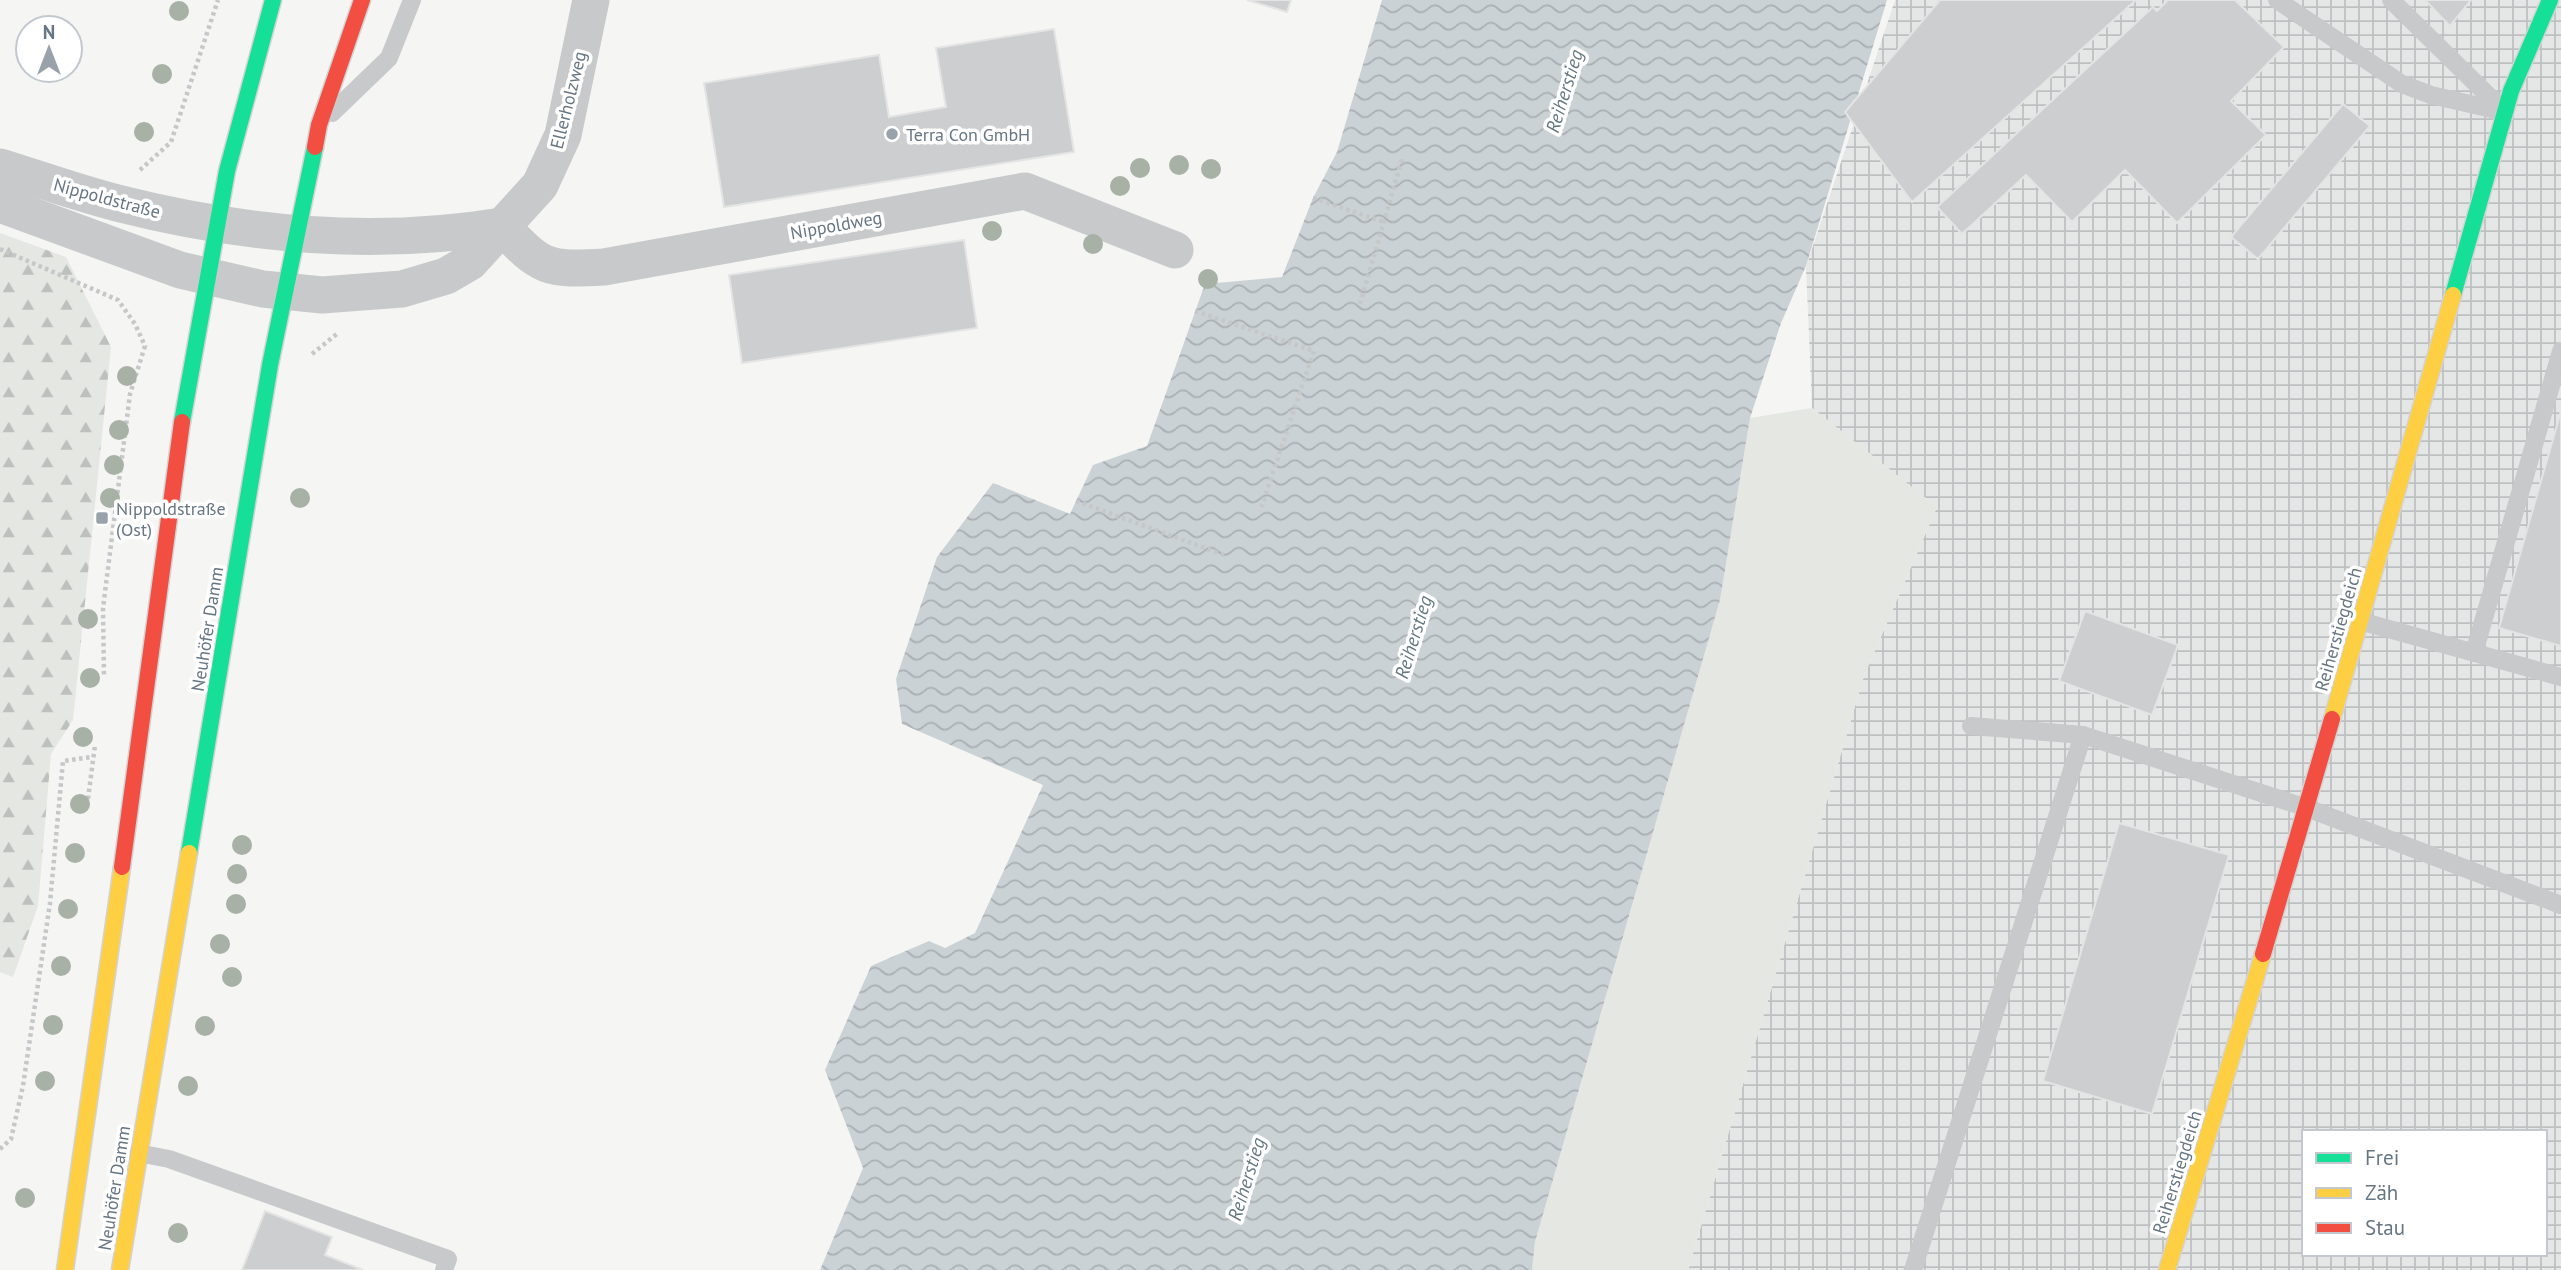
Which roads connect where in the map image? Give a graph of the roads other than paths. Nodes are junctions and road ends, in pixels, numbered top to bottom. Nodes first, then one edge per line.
1 (273, 0) edge
2 (362, 0) edge
3 (412, 0) edge
4 (591, 0) edge
5 (2277, 0) edge
6 (2391, 0) edge
7 (2550, 0) edge
8 (2505, 112) junction
9 (320, 125) junction
10 (0, 167) edge
11 (0, 204) edge
12 (216, 224) junction
13 (502, 226) junction
14 (296, 233) junction
15 (1175, 250) dead end
16 (206, 277) junction
17 (284, 291) junction
18 (2561, 351) edge
19 (2360, 621) junction
20 (2474, 653) junction
21 (2561, 677) edge
22 (1971, 726) dead end
23 (2083, 735) junction
24 (2307, 808) junction
25 (2561, 905) edge
26 (138, 1153) junction
27 (65, 1270) edge
28 (120, 1270) edge
29 (444, 1270) edge
30 (1913, 1270) edge
31 (2167, 1270) edge

1 - 12 main road, Neuhöfer Damm
2 - 9 main road, Neuhöfer Damm
3 - 9 lane
4 - 13 street, Ellerholzweg
5 - 8 lane
6 - 8 lane
7 - 8 main road, Reiherstiegdeich
8 - 19 main road, Reiherstiegdeich
9 - 14 main road, Neuhöfer Damm
10 - 12 street, Nippoldstraße
11 - 16 street
12 - 14 street, Nippoldstraße
12 - 16 main road, Neuhöfer Damm
13 - 14 street
13 - 15 street, Nippoldweg
13 - 17 street, Ellerholzweg
14 - 17 main road, Neuhöfer Damm
16 - 17 street, Ellerholzweg
16 - 27 main road, Neuhöfer Damm
17 - 26 main road, Neuhöfer Damm
18 - 20 lane
19 - 20 lane
19 - 24 main road, Reiherstiegdeich
20 - 21 lane
22 - 23 lane
23 - 24 lane
23 - 30 lane
24 - 25 lane
24 - 31 main road, Reiherstiegdeich
26 - 28 main road, Neuhöfer Damm
26 - 29 lane

